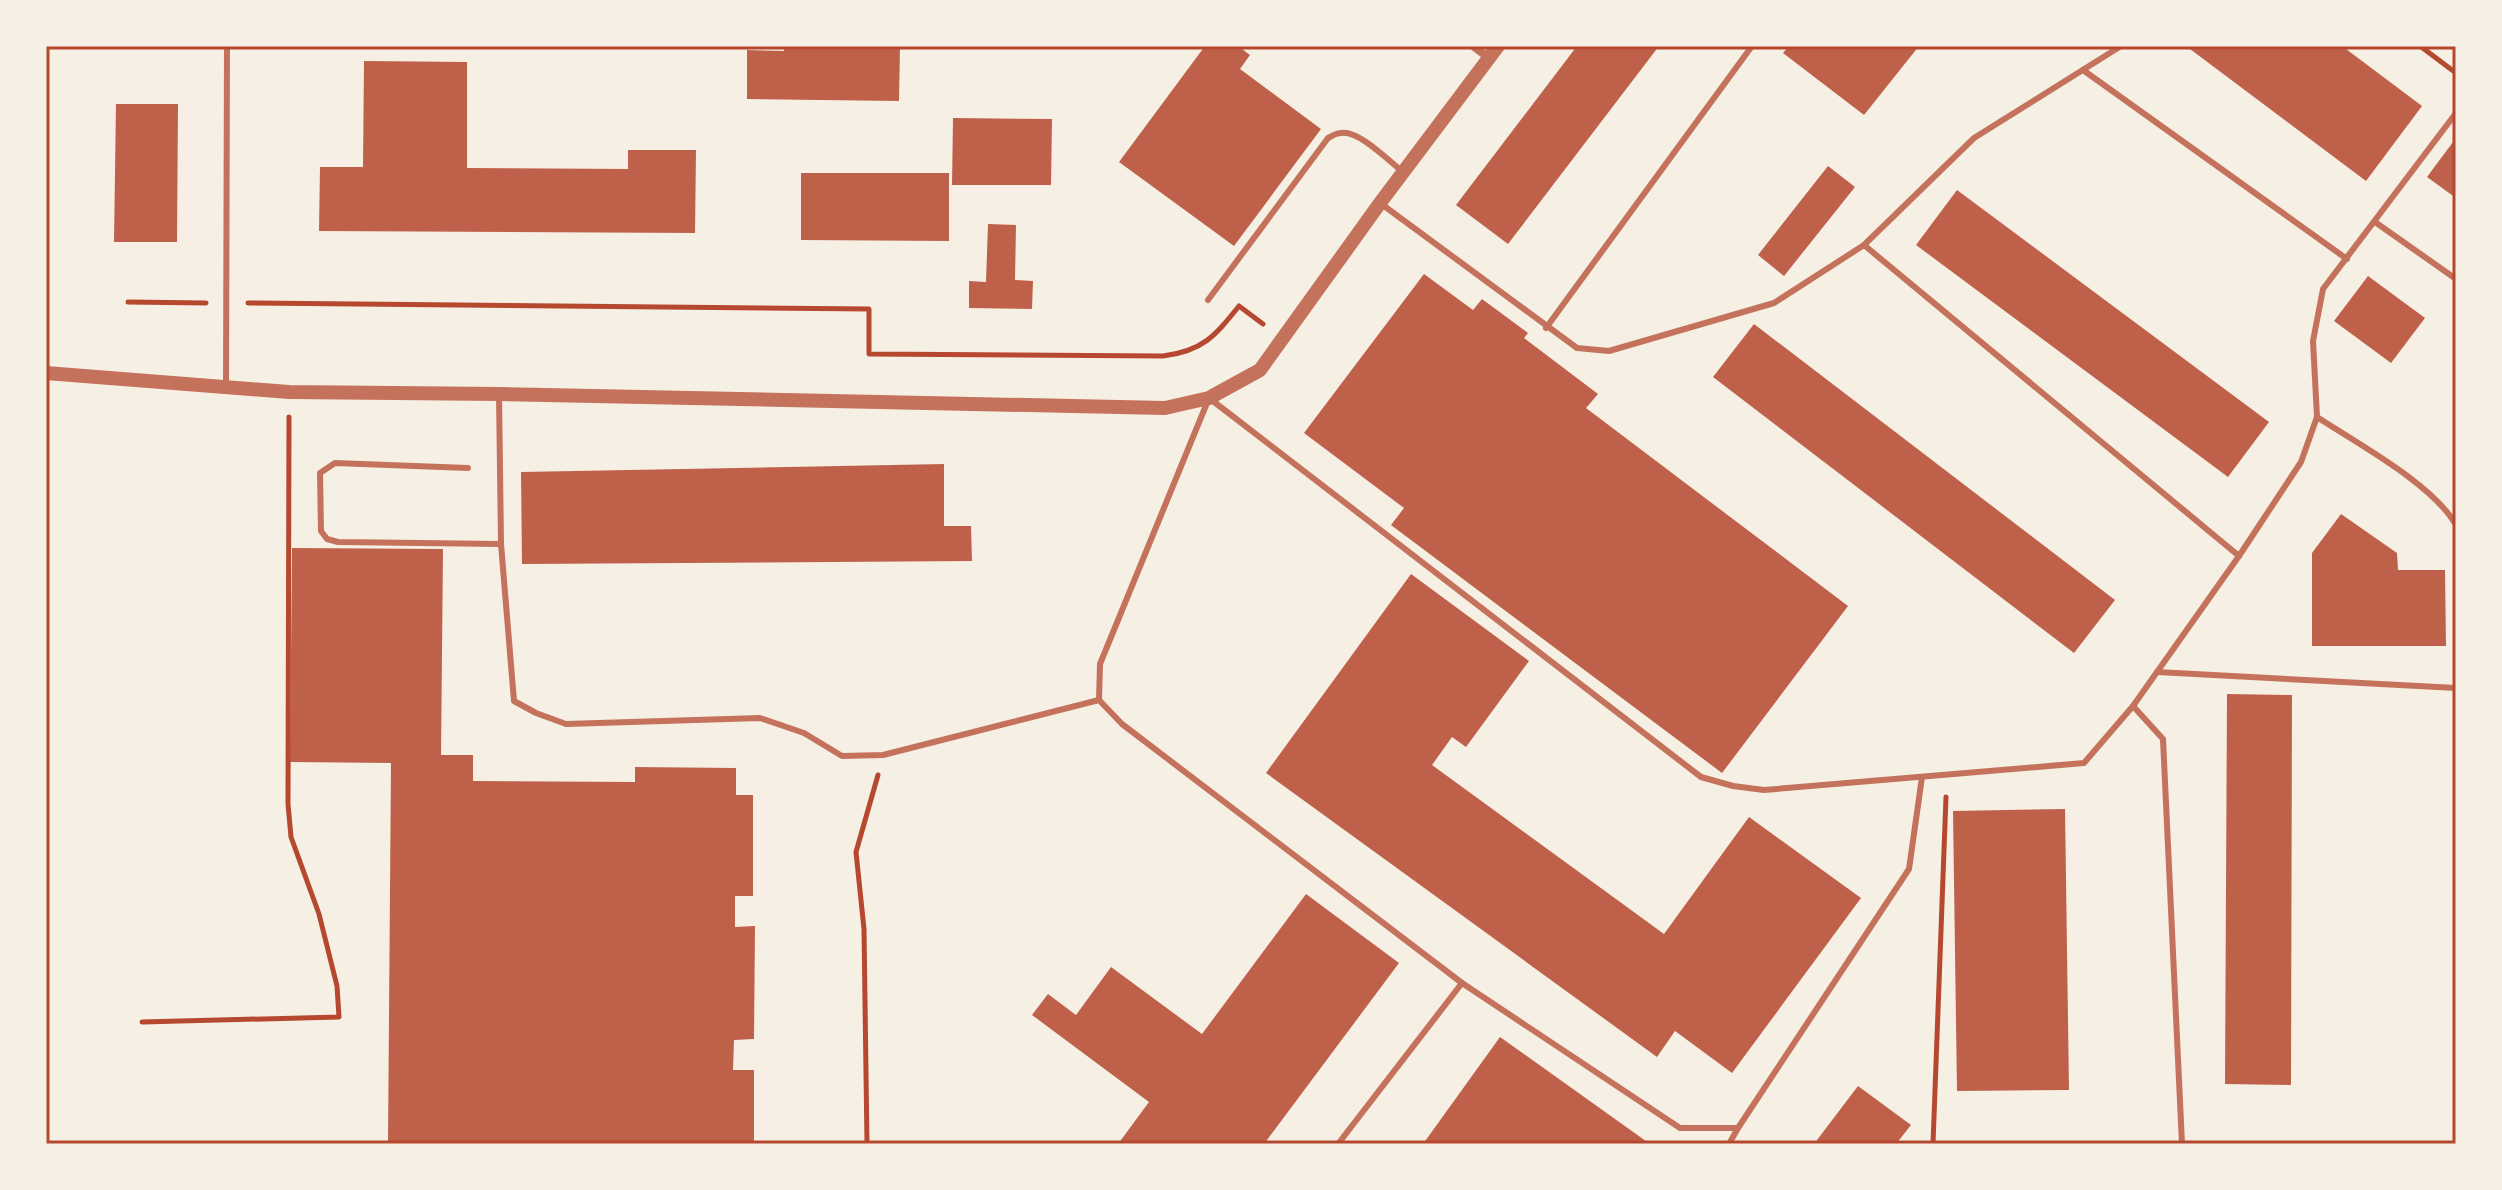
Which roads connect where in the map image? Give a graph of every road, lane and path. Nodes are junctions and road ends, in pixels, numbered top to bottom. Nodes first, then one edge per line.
1 (227, 46) edge
2 (1473, 46) edge
3 (1752, 46) edge
4 (2121, 46) edge
5 (2420, 46) edge
6 (1494, 52) edge
7 (2083, 70) junction
8 (2456, 73) edge
9 (2456, 113) edge
10 (1403, 172) junction
11 (1380, 203) junction
12 (2375, 222) junction
13 (1864, 245) junction
14 (2347, 259) junction
15 (2456, 279) edge
16 (1208, 300) dead end
17 (128, 302) dead end
18 (227, 303) junction
19 (1546, 328) junction
20 (1282, 339) junction
21 (46, 373) edge
22 (226, 388) junction
23 (289, 392) junction
24 (499, 394) junction
25 (1209, 398) junction
26 (2317, 417) junction
27 (468, 468) dead end
28 (2456, 525) edge
29 (501, 544) junction
30 (2239, 556) junction
31 (2157, 672) junction
32 (2456, 688) edge
33 (1099, 700) junction
34 (2133, 706) junction
35 (883, 755) junction
36 (1947, 775) junction
37 (1922, 777) junction
38 (1462, 983) junction
39 (142, 1022) dead end
40 (1738, 1128) junction
41 (867, 1144) edge
42 (1338, 1144) edge
43 (1729, 1144) edge
44 (1933, 1144) edge
45 (2182, 1144) edge

1 - 18 lane
2 - 6 street
3 - 19 lane
4 - 7 lane
5 - 8 path
6 - 10 street
7 - 13 lane
7 - 14 lane
9 - 12 lane
10 - 11 street
10 - 16 lane
11 - 19 lane
11 - 20 street
12 - 14 lane
12 - 15 lane
13 - 19 lane
13 - 30 lane
14 - 26 lane
17 - 18 path
18 - 20 path
18 - 22 lane
20 - 25 street
21 - 22 street
22 - 23 street
23 - 24 street
23 - 39 path
24 - 25 street
24 - 29 lane
25 - 33 lane
25 - 37 lane
26 - 28 lane
26 - 30 lane
27 - 29 lane
29 - 35 lane
30 - 31 lane
31 - 32 lane
31 - 34 lane
33 - 35 lane
33 - 38 lane
34 - 36 lane
34 - 45 lane
35 - 41 path
36 - 37 lane
36 - 44 path
37 - 40 lane
38 - 40 lane
38 - 42 lane
40 - 43 lane

